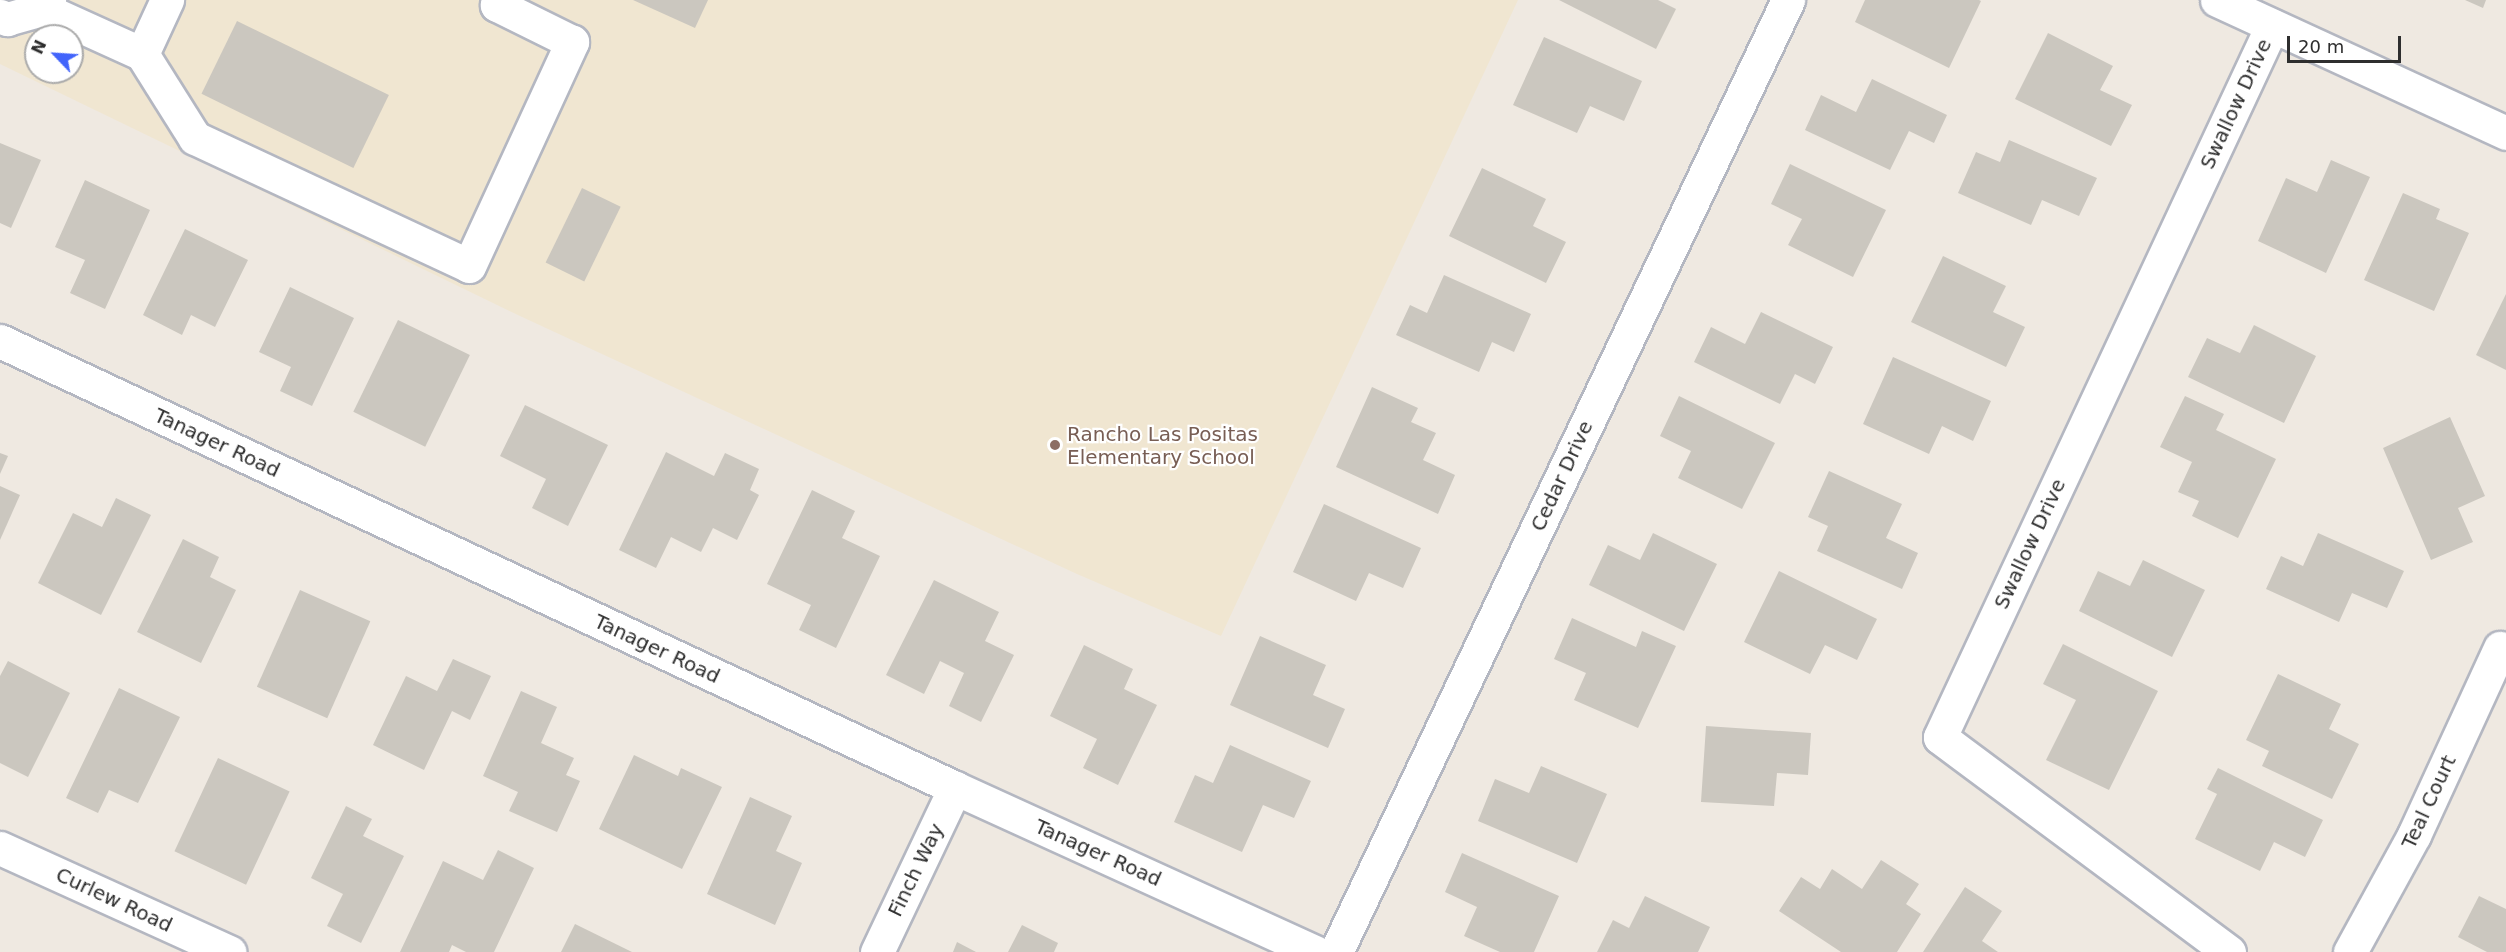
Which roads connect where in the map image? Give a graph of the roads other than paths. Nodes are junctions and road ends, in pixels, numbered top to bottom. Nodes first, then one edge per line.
1 (167, 0) edge
2 (499, 0) edge
3 (1788, 0) edge
4 (2217, 0) edge
5 (46, 5) edge
6 (0, 16) edge
7 (2272, 26) junction
8 (142, 54) junction
9 (2506, 133) edge
10 (0, 342) edge
11 (2500, 648) dead end
12 (955, 788) junction
13 (0, 848) edge
14 (229, 952) edge
15 (877, 952) edge
16 (1316, 952) edge
17 (1336, 952) edge
18 (2229, 952) edge
19 (2350, 952) edge

1 - 8 street
2 - 8 street
3 - 17 street, Cedar Drive
4 - 7 street
5 - 6 street
5 - 8 street
7 - 9 street
7 - 18 street, Swallow Drive
10 - 12 street, Tanager Road
11 - 19 street, Teal Court
12 - 15 street, Finch Way
12 - 16 street, Tanager Road
13 - 14 street, Curlew Road

